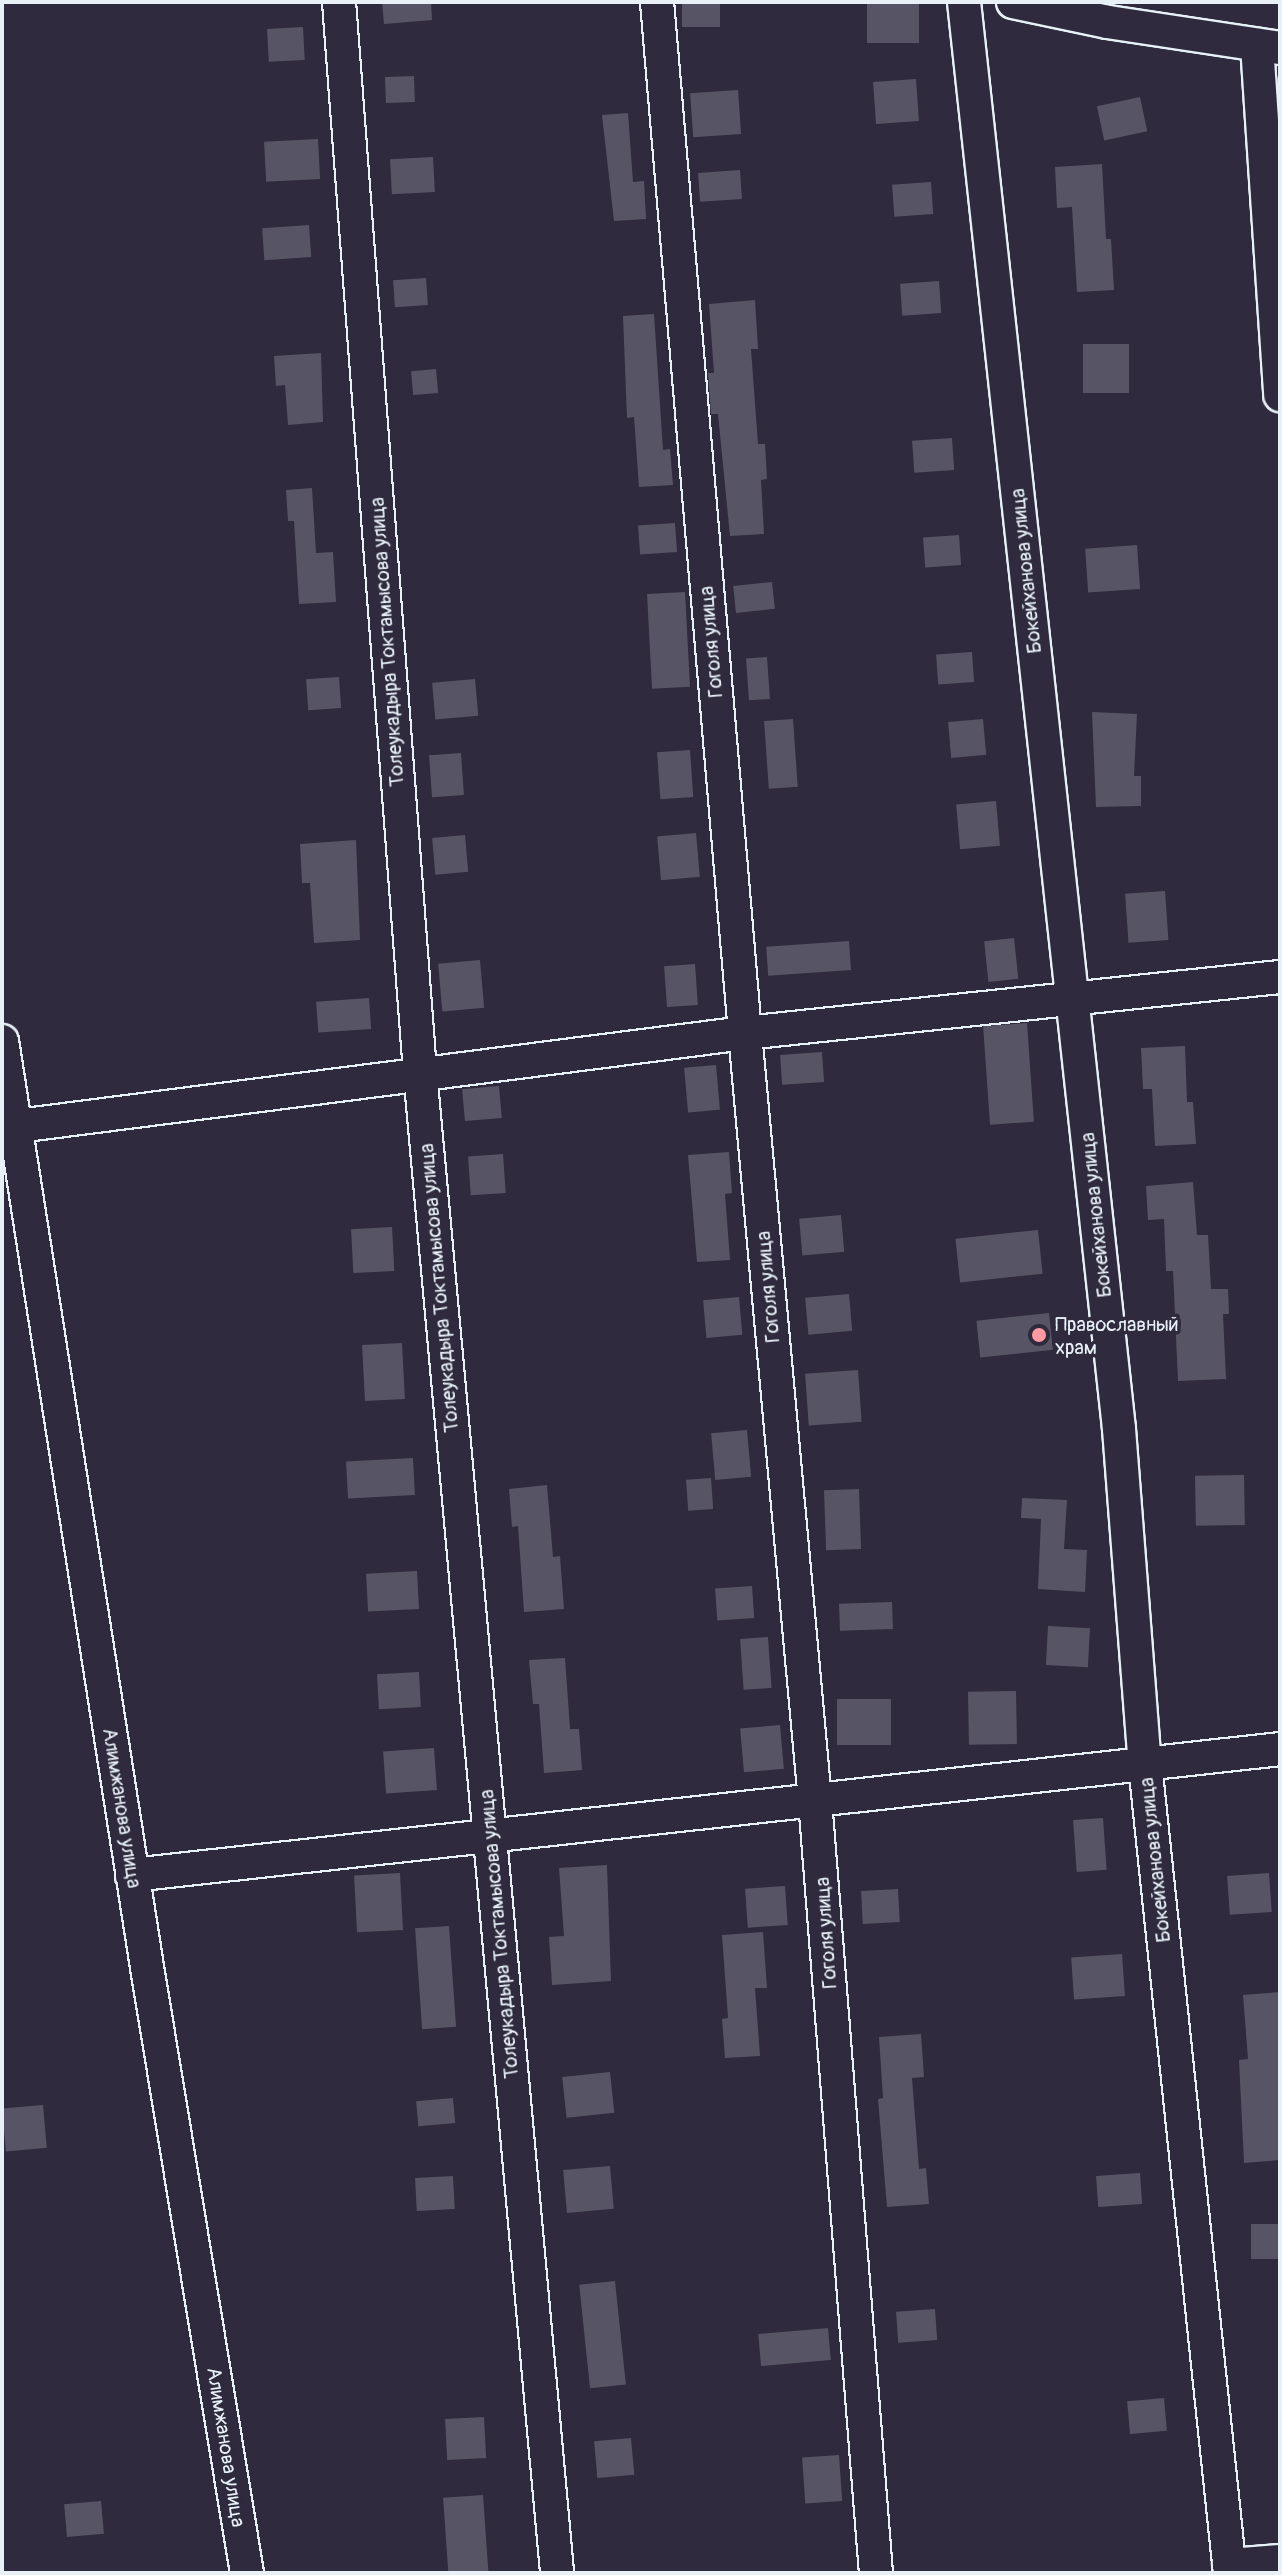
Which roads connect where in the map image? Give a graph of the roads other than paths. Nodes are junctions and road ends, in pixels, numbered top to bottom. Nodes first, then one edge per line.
1 (339, 2) edge
2 (657, 2) edge
3 (964, 2) edge
4 (1013, 2) edge
5 (1268, 47) edge
6 (1280, 395) edge
7 (1280, 977) edge
8 (1072, 998) junction
9 (745, 1033) junction
10 (2, 1041) edge
11 (420, 1072) junction
12 (8, 1128) edge
13 (1280, 1749) edge
14 (1145, 1764) junction
15 (815, 1800) junction
16 (490, 1835) junction
17 (132, 1875) junction
18 (1280, 2561) edge
19 (1229, 2569) edge
20 (247, 2573) edge
21 (557, 2573) edge
22 (876, 2573) edge

1 - 11 street, Толеукадыра Токтамысова улица
2 - 9 street, Гоголя улица
3 - 8 street, Бокейханова улица
4 - 5 street
5 - 6 street
7 - 8 street
8 - 9 street
8 - 14 street, Бокейханова улица
9 - 11 street
9 - 15 street, Гоголя улица
10 - 12 street, Алимжанова улица
11 - 12 street
11 - 16 street, Толеукадыра Токтамысова улица
12 - 17 street, Алимжанова улица
13 - 14 street
14 - 15 street
14 - 19 street, Бокейханова улица
15 - 16 street
15 - 22 street, Гоголя улица
16 - 17 street
16 - 21 street, Толеукадыра Токтамысова улица
17 - 20 street, Алимжанова улица
18 - 19 street

